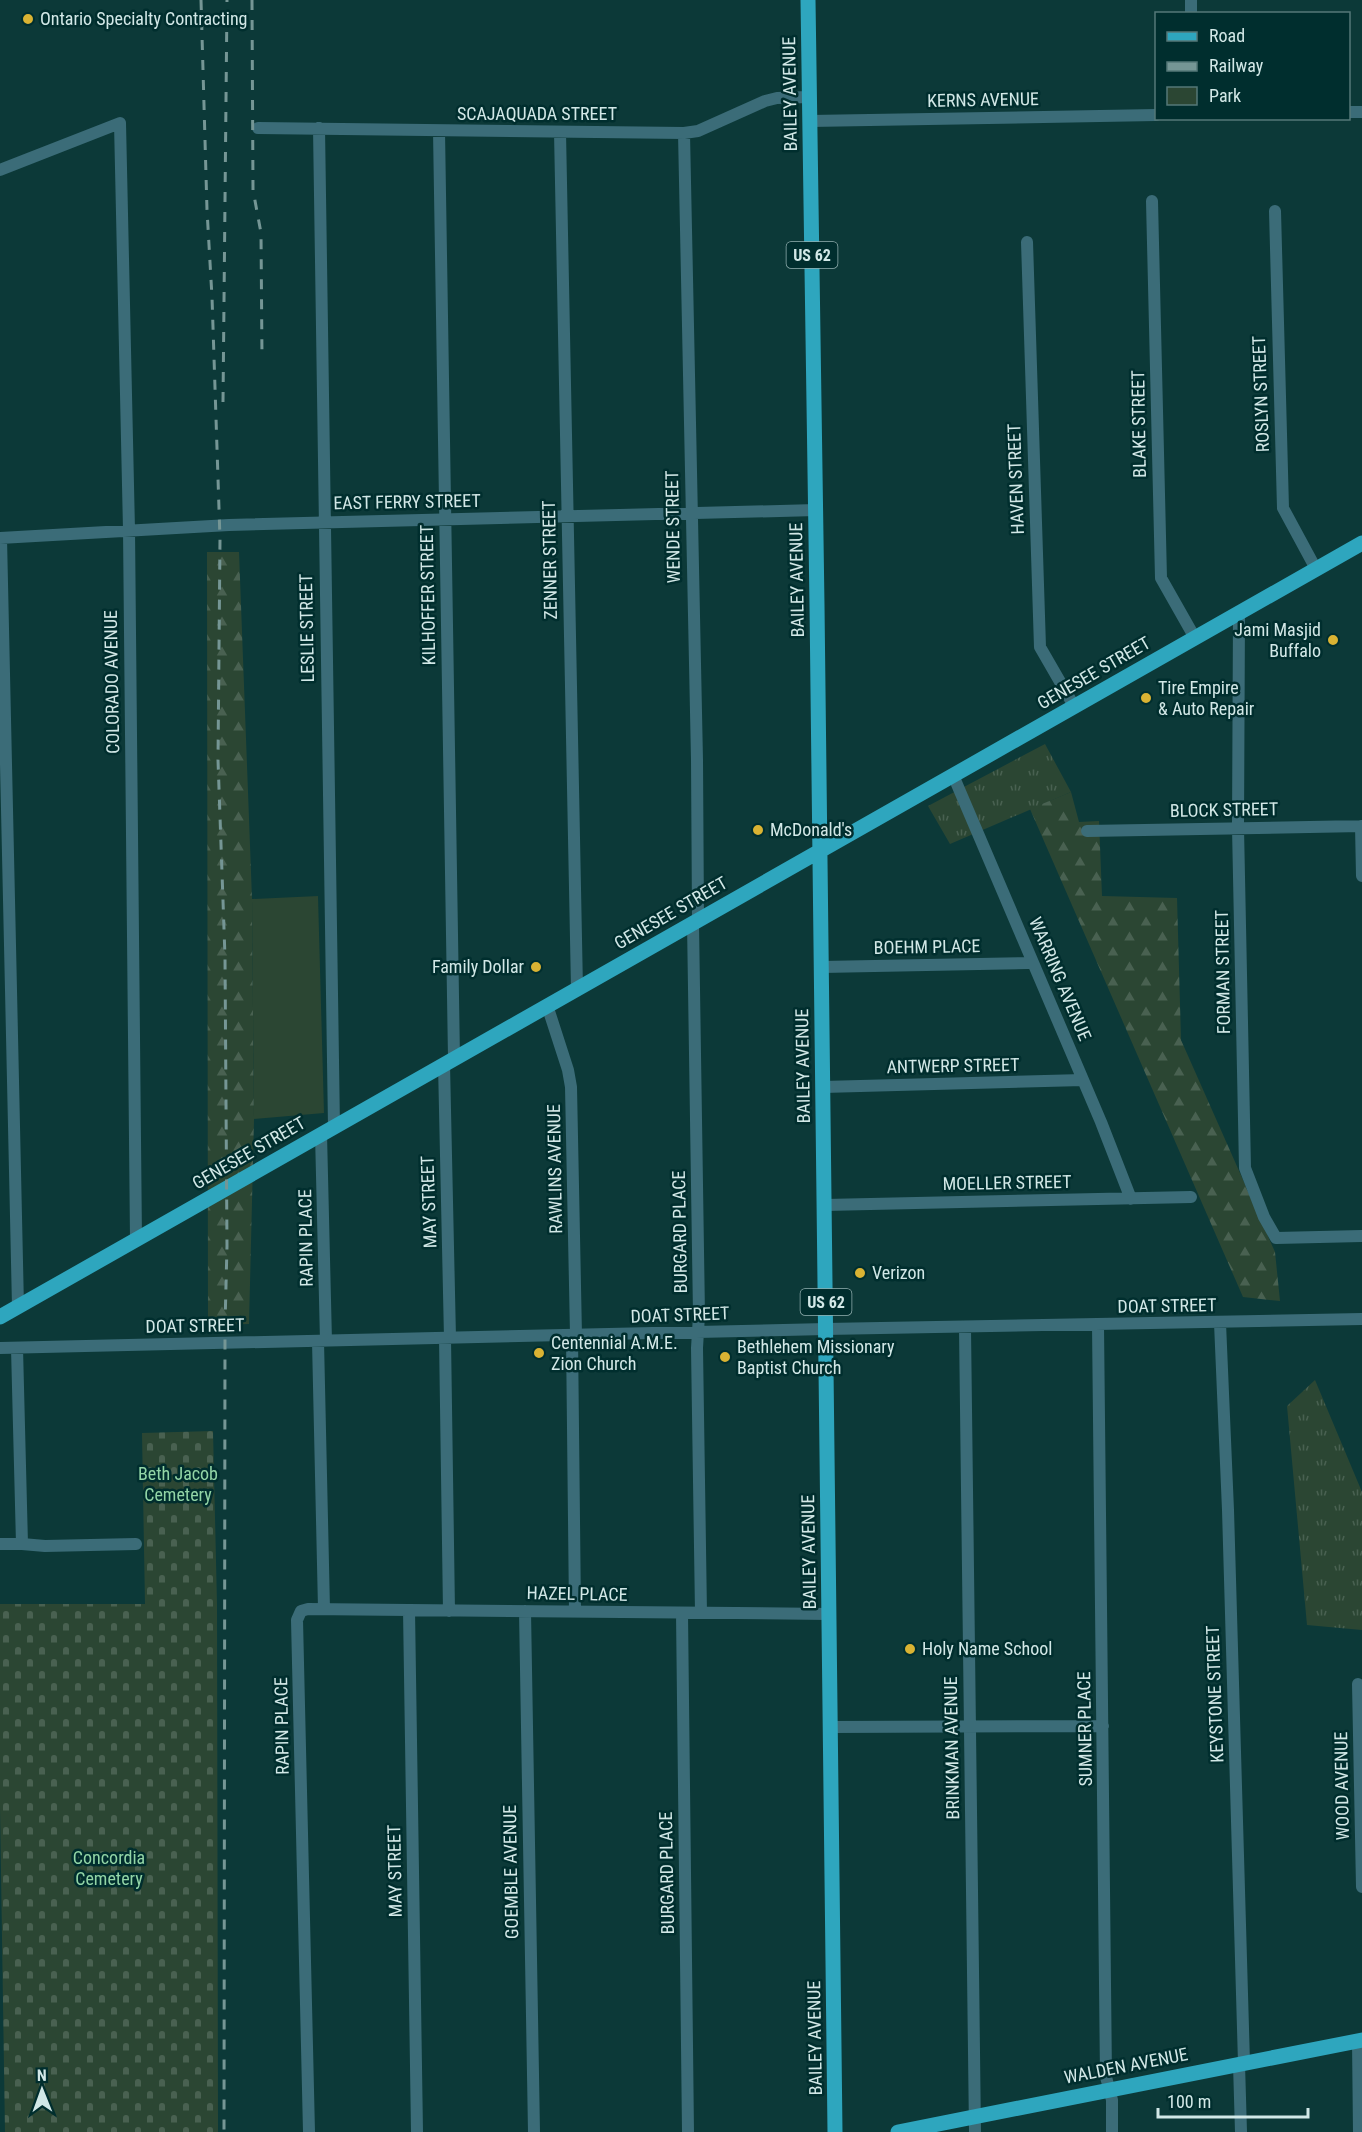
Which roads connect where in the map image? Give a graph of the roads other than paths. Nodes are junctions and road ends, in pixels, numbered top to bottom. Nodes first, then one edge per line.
1 (808, 0) edge
2 (809, 98) junction
3 (1155, 115) edge
4 (810, 121) junction
5 (258, 128) dead end
6 (319, 128) junction
7 (439, 131) junction
8 (560, 132) junction
9 (684, 133) junction
10 (0, 170) edge
11 (1152, 201) dead end
12 (1275, 211) dead end
13 (1027, 242) dead end
14 (816, 510) junction
15 (691, 514) junction
16 (567, 516) junction
17 (445, 520) junction
18 (324, 523) junction
19 (129, 530) junction
20 (1, 538) edge
21 (1362, 543) edge
22 (1316, 569) junction
23 (1239, 613) junction
24 (1195, 638) junction
25 (1074, 706) junction
26 (953, 775) junction
27 (1361, 826) edge
28 (1238, 828) junction
29 (1087, 831) dead end
30 (820, 851) junction
31 (1362, 876) edge
32 (695, 921) junction
33 (1032, 962) junction
34 (822, 967) junction
35 (577, 988) junction
36 (548, 1005) junction
37 (449, 1061) junction
38 (1083, 1080) junction
39 (823, 1087) junction
40 (327, 1130) junction
41 (1191, 1197) dead end
42 (1131, 1198) junction
43 (825, 1205) junction
44 (1362, 1236) edge
45 (136, 1240) junction
46 (18, 1307) junction
47 (0, 1317) edge
48 (1362, 1319) edge
49 (1220, 1323) junction
50 (1098, 1325) junction
51 (965, 1328) junction
52 (826, 1329) junction
53 (698, 1333) junction
54 (574, 1336) junction
55 (448, 1338) junction
56 (322, 1341) junction
57 (0, 1348) edge
58 (17, 1348) junction
59 (0, 1544) edge
60 (22, 1544) junction
61 (136, 1544) dead end
62 (324, 1609) junction
63 (409, 1610) junction
64 (449, 1611) junction
65 (525, 1611) junction
66 (575, 1612) junction
67 (682, 1613) junction
68 (701, 1613) junction
69 (830, 1614) junction
70 (1358, 1684) dead end
71 (970, 1726) junction
72 (1103, 1726) junction
73 (831, 1727) junction
74 (1362, 1887) edge
75 (1360, 2040) edge
76 (1242, 2064) junction
77 (1109, 2090) junction
78 (975, 2124) edge
79 (309, 2132) edge
80 (417, 2132) edge
81 (534, 2132) edge
82 (688, 2132) edge
83 (835, 2132) edge
84 (898, 2132) edge
85 (1112, 2132) edge
86 (1241, 2132) edge
87 (1359, 2132) edge

1 - 2 main road, BAILEY AVENUE / US 62
2 - 4 main road, BAILEY AVENUE / US 62
2 - 9 street, SCAJAQUADA STREET
3 - 4 street, KERNS AVENUE
4 - 14 main road, BAILEY AVENUE / US 62
5 - 6 street, SCAJAQUADA STREET
6 - 7 street, SCAJAQUADA STREET
6 - 18 street, LESLIE STREET
7 - 8 street, SCAJAQUADA STREET
7 - 17 street, KILHOFFER STREET
8 - 9 street, SCAJAQUADA STREET
8 - 16 street, ZENNER STREET
9 - 15 street, WENDE STREET
10 - 19 street, COLORADO AVENUE
11 - 24 street, BLAKE STREET
12 - 22 street, ROSLYN STREET
13 - 25 street, HAVEN STREET
14 - 15 street, EAST FERRY STREET
14 - 30 main road, BAILEY AVENUE / US 62
15 - 16 street, EAST FERRY STREET
15 - 32 street, WENDE STREET
16 - 17 street, EAST FERRY STREET
16 - 35 street, ZENNER STREET
17 - 18 street, EAST FERRY STREET
17 - 37 street, KILHOFFER STREET
18 - 19 street, EAST FERRY STREET
18 - 40 street, LESLIE STREET
19 - 20 street, EAST FERRY STREET
19 - 45 street, COLORADO AVENUE
20 - 46 street
21 - 22 main road, GENESEE STREET
22 - 23 main road, GENESEE STREET
23 - 24 main road, GENESEE STREET
23 - 28 street, FORMAN STREET
24 - 25 main road, GENESEE STREET
25 - 26 main road, GENESEE STREET
26 - 30 main road, GENESEE STREET
26 - 33 street, WARRING AVENUE
27 - 28 street, BLOCK STREET
27 - 31 street
28 - 29 street, BLOCK STREET
28 - 44 street, FORMAN STREET
30 - 32 main road, GENESEE STREET
30 - 34 main road, BAILEY AVENUE / US 62
32 - 35 main road, GENESEE STREET
32 - 53 street, BURGARD PLACE
33 - 34 street, BOEHM PLACE
33 - 38 street, WARRING AVENUE
34 - 39 main road, BAILEY AVENUE / US 62
35 - 36 main road, GENESEE STREET
36 - 37 main road, GENESEE STREET
36 - 54 street, RAWLINS AVENUE
37 - 40 main road, GENESEE STREET
37 - 55 street, MAY STREET
38 - 39 street, ANTWERP STREET
38 - 42 street, WARRING AVENUE
39 - 43 main road, BAILEY AVENUE / US 62
40 - 45 main road, GENESEE STREET
40 - 56 street, RAPIN PLACE
41 - 42 street, MOELLER STREET
42 - 43 street, MOELLER STREET
43 - 52 main road, BAILEY AVENUE / US 62
45 - 46 main road, GENESEE STREET
46 - 47 main road, GENESEE STREET
48 - 49 street, DOAT STREET
49 - 50 street, DOAT STREET
49 - 76 street, KEYSTONE STREET
50 - 51 street, DOAT STREET
50 - 72 street, SUMNER PLACE
51 - 52 street, DOAT STREET
51 - 71 street, BRINKMAN AVENUE
52 - 53 street, DOAT STREET
52 - 69 main road, BAILEY AVENUE / US 62
53 - 54 street, DOAT STREET
53 - 68 street, BURGARD PLACE
54 - 55 street, DOAT STREET
54 - 66 street
55 - 56 street, DOAT STREET
55 - 64 street, MAY STREET
56 - 58 street, DOAT STREET
56 - 62 street, RAPIN PLACE
57 - 58 street, DOAT STREET
58 - 60 street
59 - 60 street
60 - 61 street
62 - 63 street, HAZEL PLACE
62 - 79 street, RAPIN PLACE
63 - 64 street, HAZEL PLACE
63 - 80 street, MAY STREET
64 - 65 street, HAZEL PLACE
65 - 66 street, HAZEL PLACE
65 - 81 street, GOEMBLE AVENUE
66 - 67 street, HAZEL PLACE
67 - 68 street, HAZEL PLACE
67 - 82 street, BURGARD PLACE
68 - 69 street, HAZEL PLACE
69 - 73 main road, BAILEY AVENUE / US 62
70 - 74 street, WOOD AVENUE
71 - 72 street
71 - 73 street
71 - 78 street, BRINKMAN AVENUE
72 - 77 street, SUMNER PLACE
73 - 83 main road, BAILEY AVENUE / US 62
75 - 76 main road, WALDEN AVENUE
75 - 87 street
76 - 77 main road, WALDEN AVENUE
76 - 86 street, KEYSTONE STREET
77 - 78 main road, WALDEN AVENUE
77 - 85 street, SUMNER PLACE
78 - 84 main road, WALDEN AVENUE

